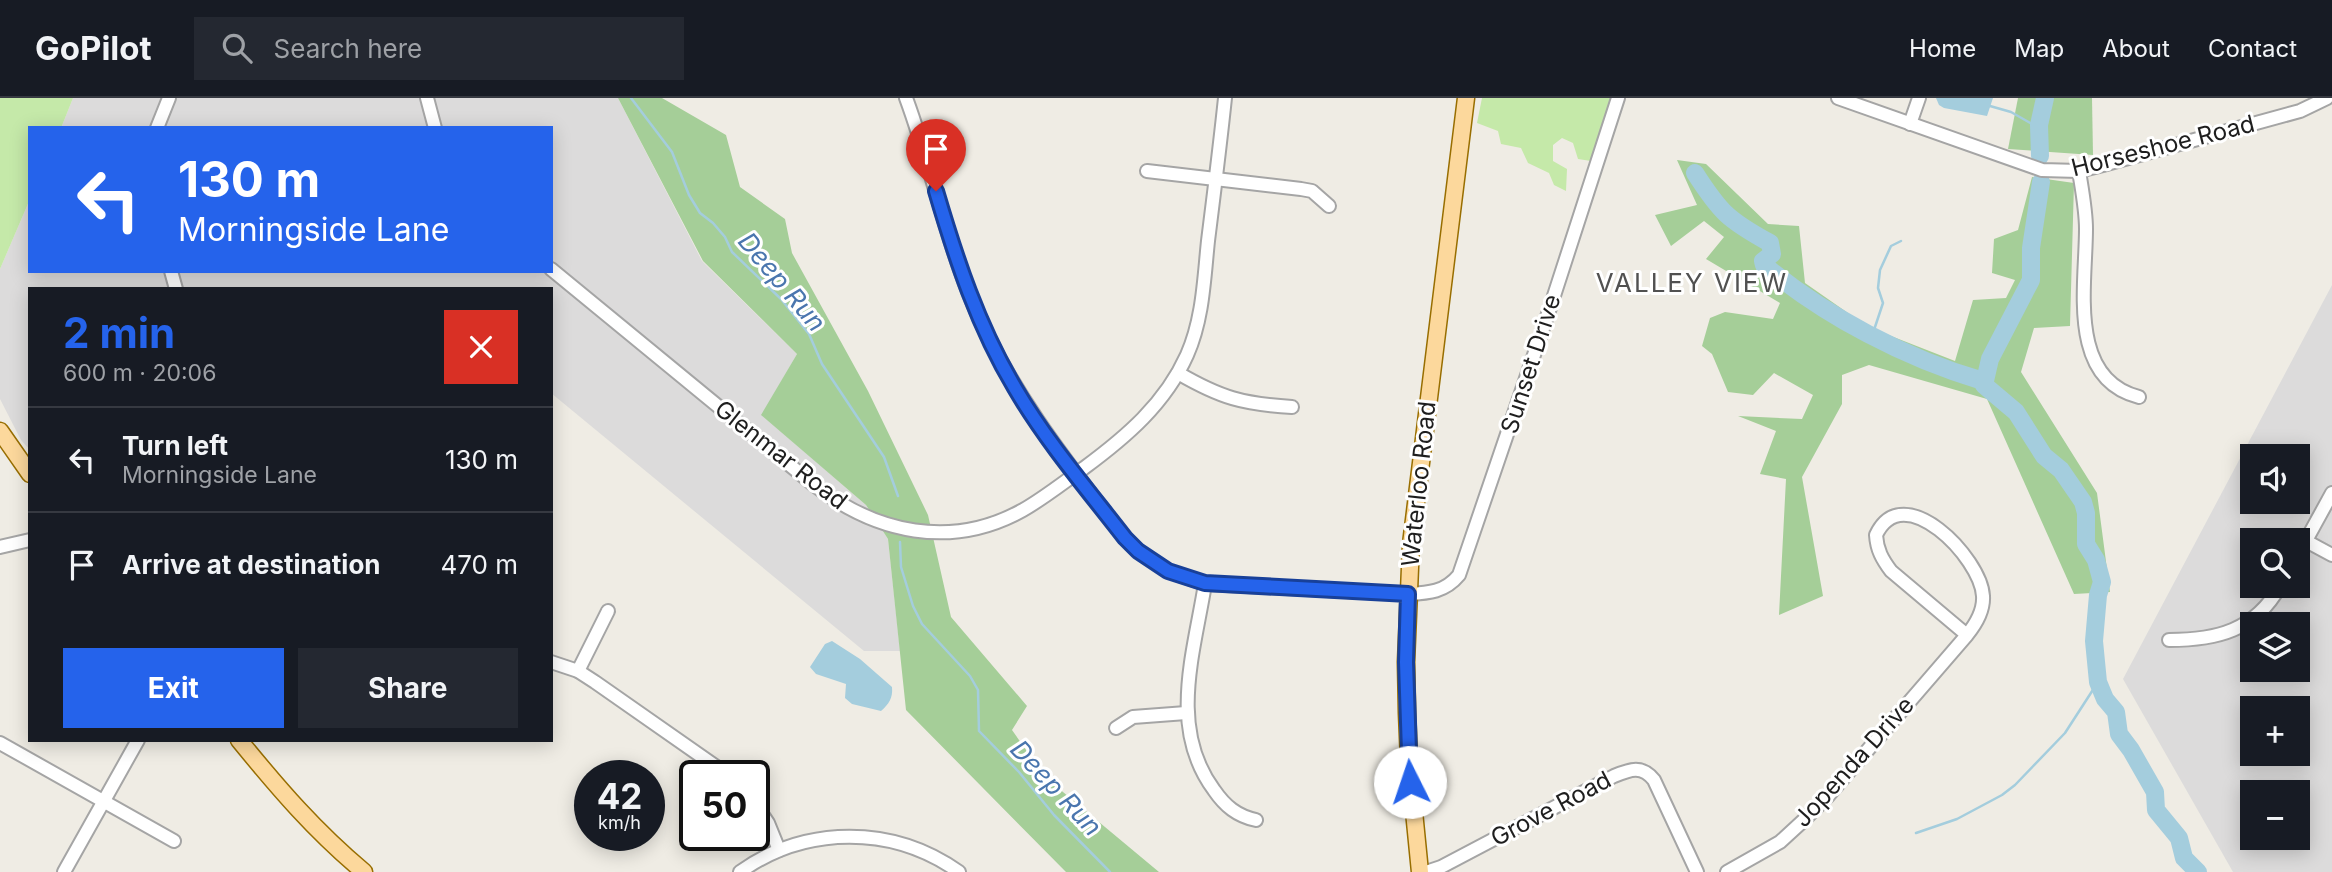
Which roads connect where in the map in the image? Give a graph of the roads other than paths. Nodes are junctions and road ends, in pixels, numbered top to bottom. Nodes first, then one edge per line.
1 (169, 98) edge
2 (427, 98) edge
3 (905, 98) edge
4 (1225, 98) edge
5 (1466, 98) edge
6 (1618, 98) edge
7 (1838, 98) edge
8 (1919, 98) edge
9 (2328, 101) edge
10 (1910, 124) junction
11 (157, 126) edge
12 (434, 126) edge
13 (1147, 171) dead end
14 (2078, 171) junction
15 (1215, 179) junction
16 (1329, 206) dead end
17 (553, 271) edge
18 (1178, 373) junction
19 (2139, 397) dead end
20 (1292, 407) dead end
21 (0, 431) edge
22 (28, 471) edge
23 (1075, 474) junction
24 (2332, 493) edge
25 (2310, 534) edge
26 (28, 540) edge
27 (2310, 543) edge
28 (0, 547) edge
29 (2332, 555) edge
30 (1205, 583) junction
31 (1408, 594) junction
32 (2272, 598) edge
33 (608, 611) dead end
34 (1967, 635) junction
35 (2169, 640) dead end
36 (553, 663) edge
37 (578, 671) junction
38 (1186, 713) junction
39 (1116, 728) dead end
40 (137, 742) edge
41 (241, 742) edge
42 (0, 743) edge
43 (706, 760) edge
44 (103, 802) junction
45 (1256, 820) dead end
46 (770, 828) edge
47 (174, 841) dead end
48 (779, 850) junction
49 (64, 872) edge
50 (364, 872) edge
51 (740, 872) edge
52 (958, 872) edge
53 (1420, 872) edge
54 (1426, 872) edge
55 (1697, 872) edge
56 (1727, 872) edge

1 - 11 street
2 - 12 street
3 - 23 street, Sunset Drive
4 - 15 street, Glenmar Road
5 - 31 main road, Waterloo Road
6 - 31 street, Sunset Drive
7 - 10 street, Horseshoe Road
8 - 10 street
9 - 14 street, Horseshoe Road
10 - 14 street, Horseshoe Road
13 - 15 street
14 - 19 street
15 - 16 street
15 - 18 street, Glenmar Road
17 - 23 street, Glenmar Road
18 - 20 street
18 - 23 street, Glenmar Road
21 - 22 main road
23 - 30 street, Sunset Drive
24 - 25 street
26 - 28 street
27 - 29 street
30 - 31 street, Sunset Drive
30 - 38 street
31 - 53 main road, Waterloo Road
32 - 35 street
33 - 37 street
34 - 34 street, Jopenda Drive
34 - 56 street, Jopenda Drive
36 - 37 street
37 - 43 street
38 - 39 street
38 - 45 street
40 - 44 street
41 - 50 main road
42 - 44 street
44 - 47 street
44 - 49 street
46 - 48 street
48 - 51 street
48 - 52 street
54 - 55 street, Grove Road

